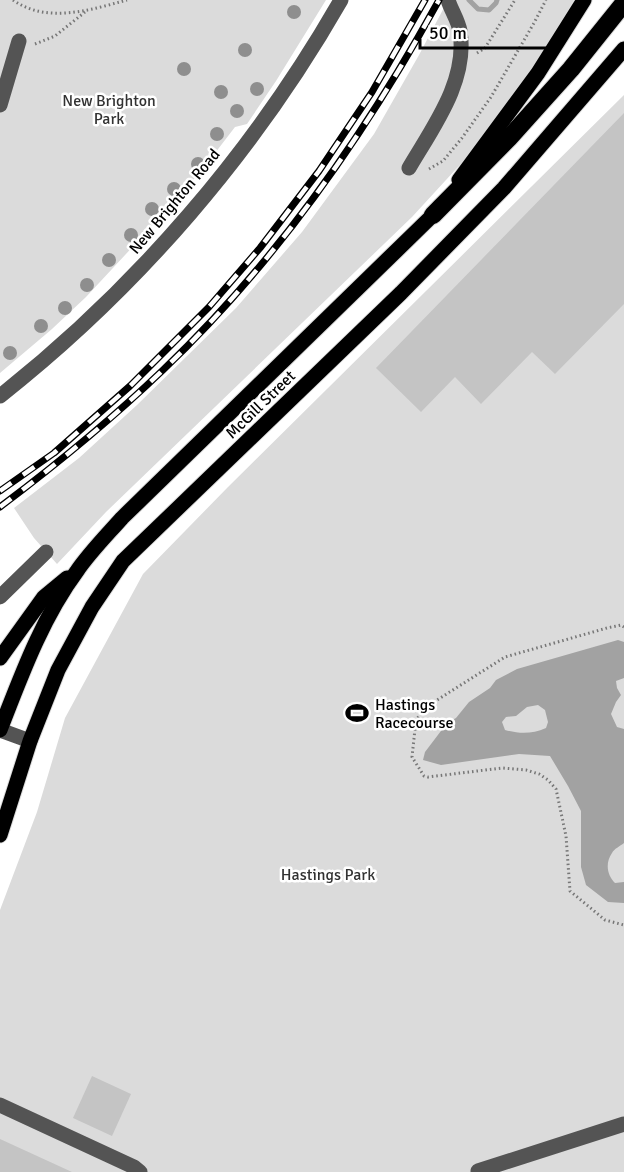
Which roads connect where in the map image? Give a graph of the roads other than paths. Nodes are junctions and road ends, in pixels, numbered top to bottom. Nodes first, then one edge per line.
1 (341, 0) edge
2 (448, 0) edge
3 (584, 0) edge
4 (624, 3) edge
5 (17, 44) road end
6 (624, 49) edge
7 (0, 105) edge
8 (409, 168) road end
9 (433, 215) junction
10 (0, 396) edge
11 (46, 552) dead end
12 (77, 571) junction
13 (0, 597) edge
14 (0, 658) edge
15 (0, 730) edge
16 (30, 741) junction
17 (0, 835) edge
18 (0, 1105) edge
19 (624, 1124) edge
20 (478, 1171) edge
21 (140, 1172) edge

1 - 10 street, New Brighton Road
2 - 8 street
3 - 9 main road, McGill Street
4 - 9 highway
5 - 7 street
6 - 16 main road, McGill Street
9 - 12 main road, McGill Street
11 - 13 street
12 - 14 main road
12 - 15 main road, McGill Street
15 - 16 street
16 - 17 main road, McGill Street
18 - 21 street
19 - 20 street

